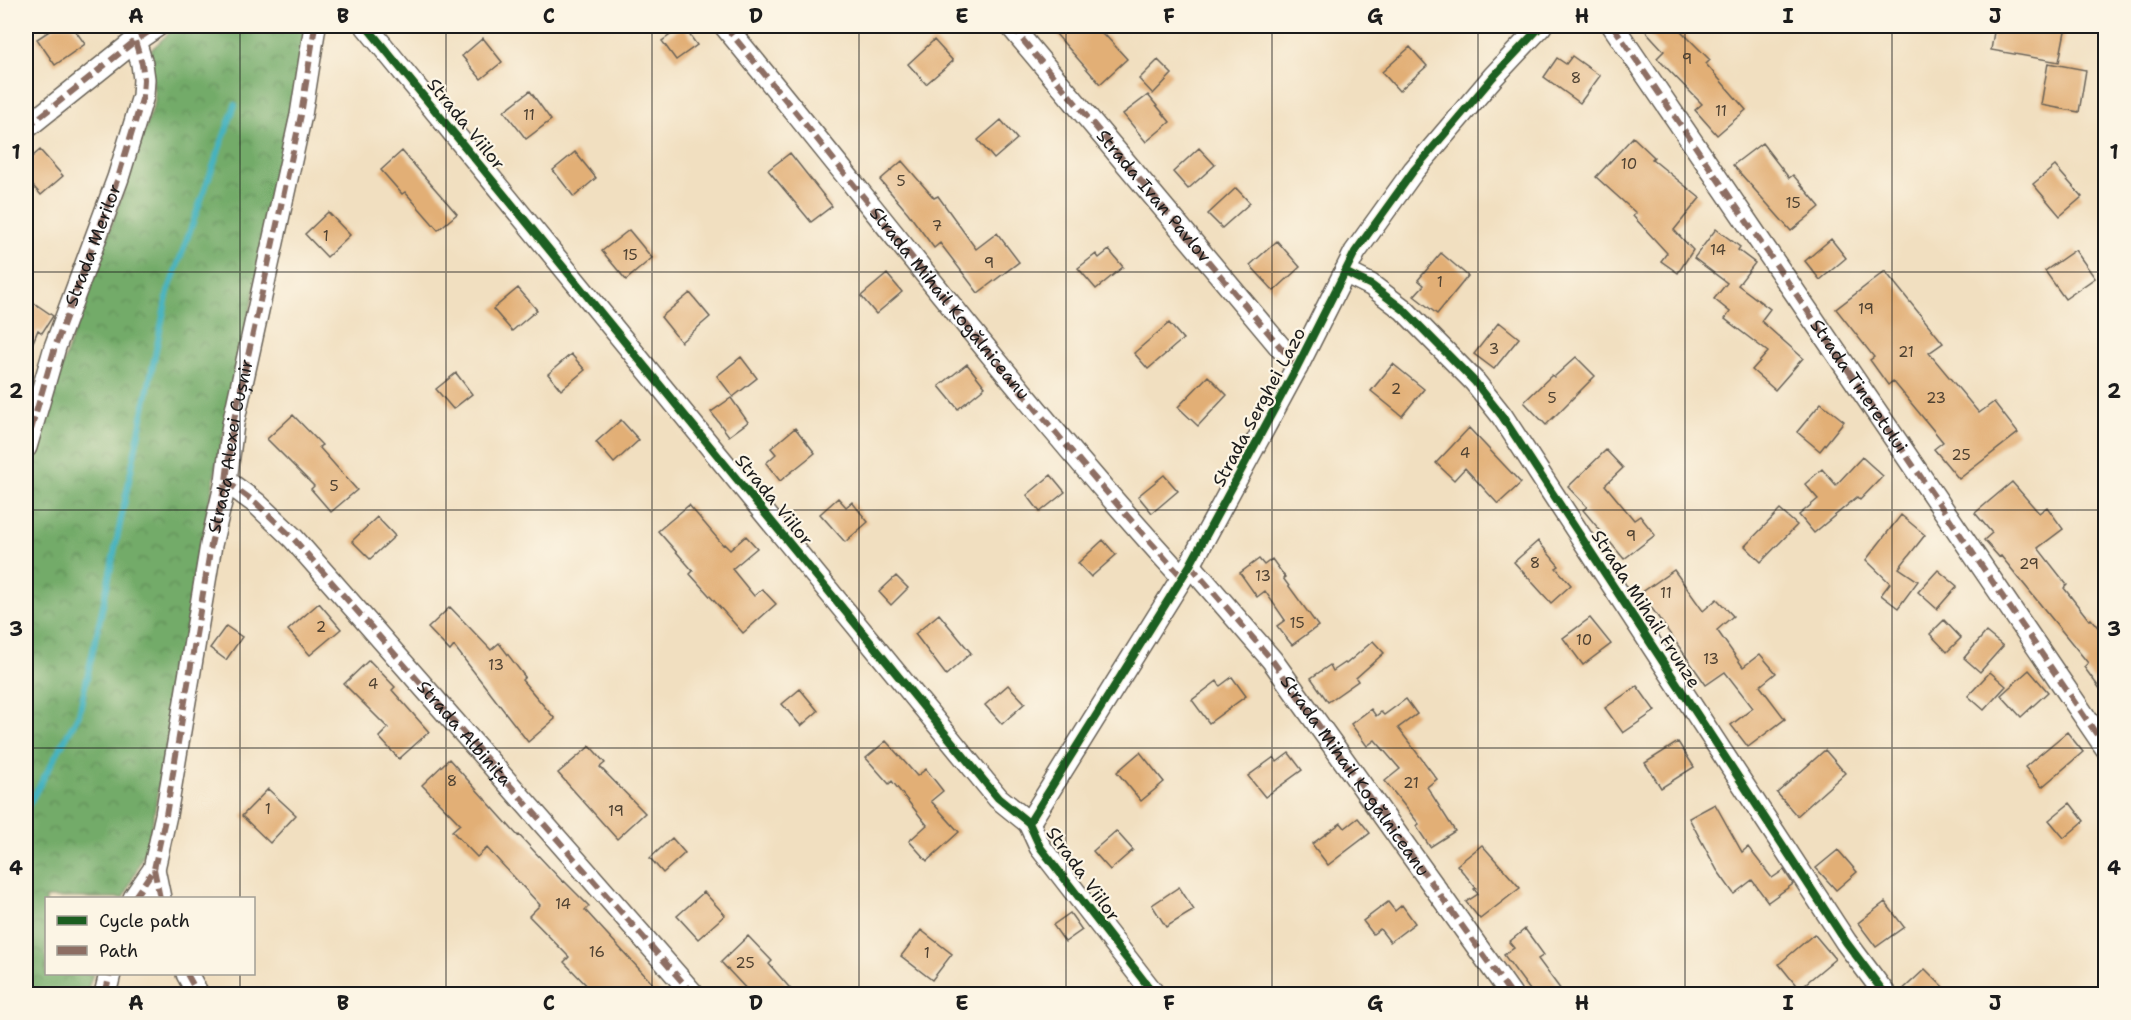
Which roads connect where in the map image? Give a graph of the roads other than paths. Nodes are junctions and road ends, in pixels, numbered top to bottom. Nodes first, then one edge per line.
1 (157, 26) edge
2 (315, 26) edge
3 (366, 26) edge
4 (724, 26) edge
5 (1011, 26) edge
6 (1541, 26) edge
7 (1613, 26) edge
8 (135, 41) junction
9 (26, 128) edge
10 (1346, 273) junction
11 (1297, 368) junction
12 (26, 447) edge
13 (226, 481) junction
14 (1186, 571) junction
15 (2106, 748) edge
16 (1029, 822) junction
17 (154, 869) junction
18 (135, 897) edge
19 (160, 897) edge
20 (110, 975) edge
21 (188, 975) edge
22 (105, 994) edge
23 (198, 994) edge
24 (693, 994) edge
25 (1154, 994) edge
26 (1511, 994) edge
27 (1885, 994) edge

1 - 8 street
2 - 13 street, Strada Alexei Cușnir
3 - 16 street, Strada Viilor
4 - 14 street, Strada Mihail Kogălniceanu
5 - 11 street, Strada Ivan Pavlov
6 - 10 street, Strada Serghei Lazo
7 - 15 street, Strada Tineretului
8 - 9 street
8 - 12 street, Strada Merilor
10 - 11 street, Strada Serghei Lazo
10 - 27 street, Strada Mihail Frunze
11 - 14 street, Strada Serghei Lazo
13 - 17 street, Strada Alexei Cușnir
13 - 24 street, Strada Albinița
14 - 16 street, Strada Serghei Lazo
14 - 26 street, Strada Mihail Kogălniceanu
16 - 25 street, Strada Viilor
17 - 18 street
17 - 19 street
20 - 22 street
21 - 23 street

